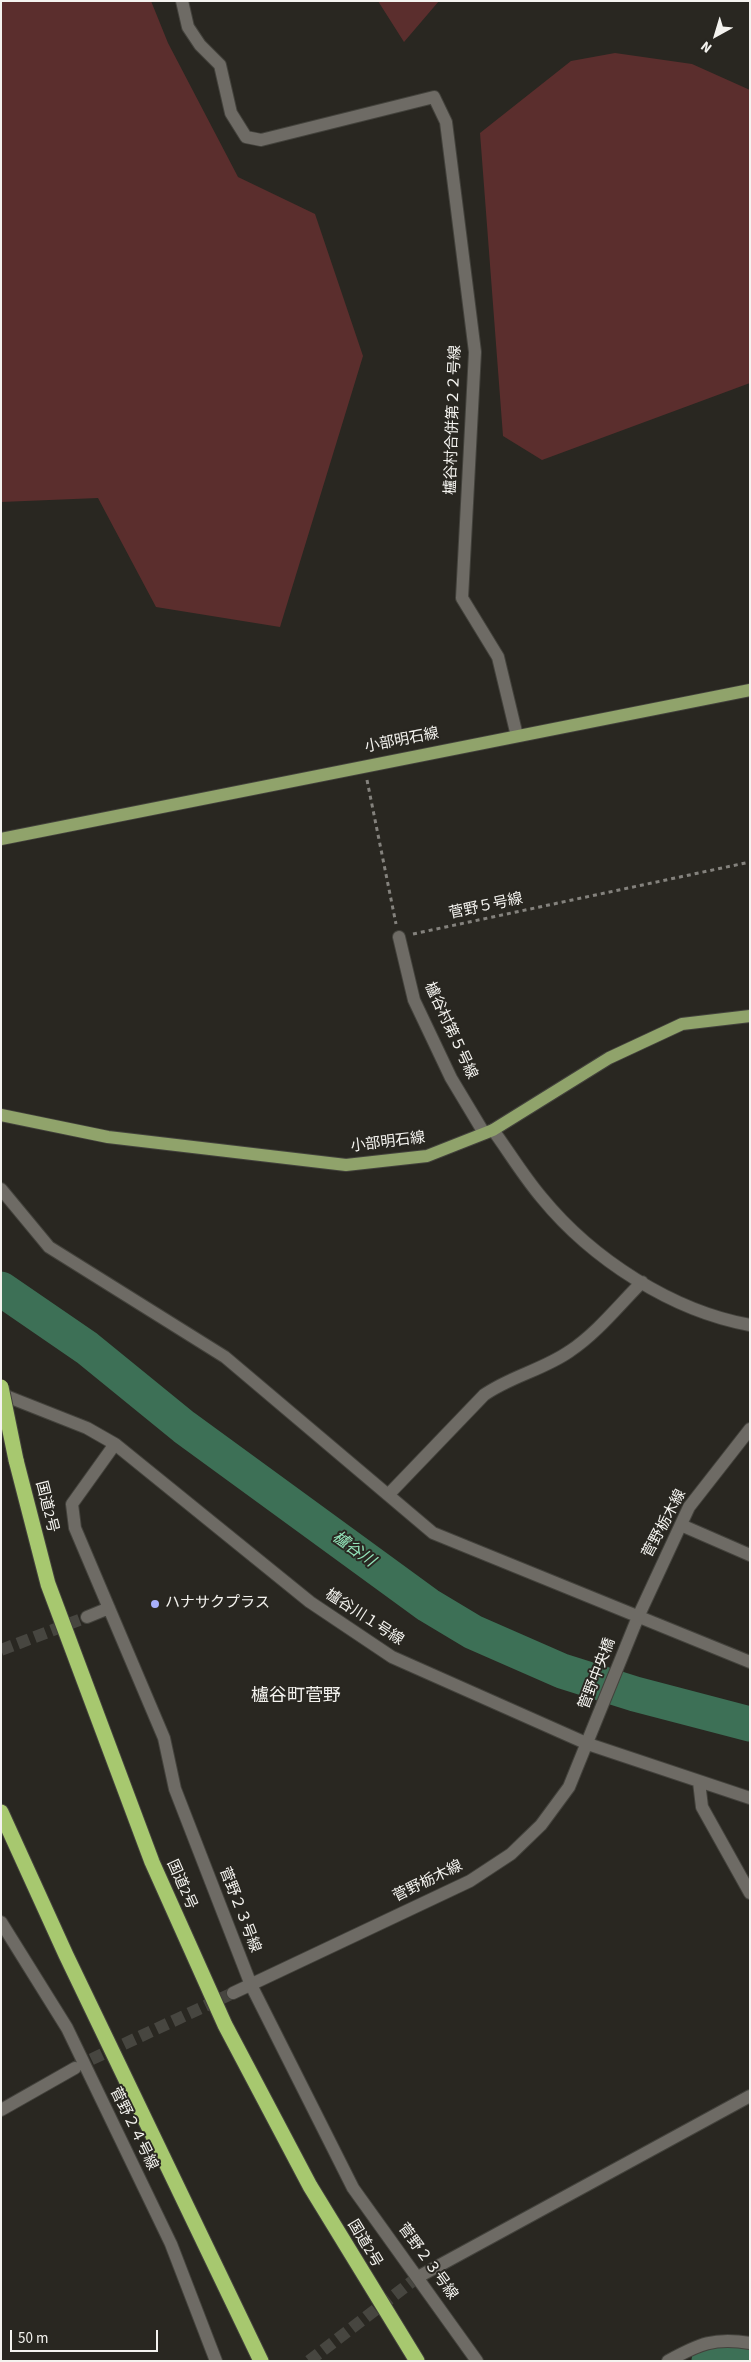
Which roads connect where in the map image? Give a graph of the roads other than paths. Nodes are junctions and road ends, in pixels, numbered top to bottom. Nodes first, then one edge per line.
1 (182, 1) edge
2 (750, 690) edge
3 (517, 736) junction
4 (1, 838) edge
5 (399, 937) road end
6 (750, 1016) edge
7 (1, 1115) edge
8 (489, 1132) junction
9 (1, 1189) edge
10 (642, 1282) junction
11 (750, 1325) edge
12 (1, 1387) edge
13 (1, 1394) edge
14 (750, 1429) edge
15 (116, 1444) junction
16 (388, 1495) junction
17 (680, 1525) junction
18 (750, 1555) edge
19 (108, 1608) junction
20 (638, 1617) junction
21 (87, 1618) tunnel mouth
22 (750, 1662) edge
23 (588, 1744) junction
24 (699, 1782) junction
25 (750, 1798) edge
26 (1, 1812) edge
27 (750, 1893) edge
28 (1, 1922) edge
29 (251, 1985) junction
30 (233, 1993) tunnel mouth
31 (75, 2068) tunnel mouth
32 (750, 2096) edge
33 (1, 2110) edge
34 (418, 2277) junction
35 (750, 2343) edge
36 (216, 2361) edge
37 (260, 2361) edge
38 (417, 2361) edge
39 (476, 2361) edge
40 (668, 2361) edge

1 - 3 street, 櫨谷村合併第２２号線
2 - 3 main road, 小部明石線
3 - 4 main road, 小部明石線
5 - 8 street, 櫨谷村第５号線
6 - 8 main road, 小部明石線
7 - 8 main road, 小部明石線
8 - 10 street, 櫨谷村第５号線
9 - 16 street
10 - 11 street, 櫨谷村第５号線
10 - 16 street
12 - 38 highway, 国道2号, bridge
13 - 15 street, 櫨谷川１号線
14 - 17 street, 菅野栃木線
15 - 19 street, 菅野２３号線
15 - 23 street, 櫨谷川１号線
16 - 20 street
17 - 18 street
17 - 20 street, 菅野栃木線
19 - 21 street
19 - 29 street, 菅野２３号線
20 - 22 street
20 - 23 street, 管野中央橋
23 - 24 street, 櫨谷川１号線
23 - 29 street, 菅野栃木線
24 - 25 street, 櫨谷川１号線
24 - 27 street
26 - 37 highway
28 - 36 street, 菅野２４号線
29 - 30 street, 菅野栃木線
29 - 34 street, 菅野２３号線
31 - 33 street
32 - 34 street
34 - 39 street, 菅野２３号線
35 - 40 street

